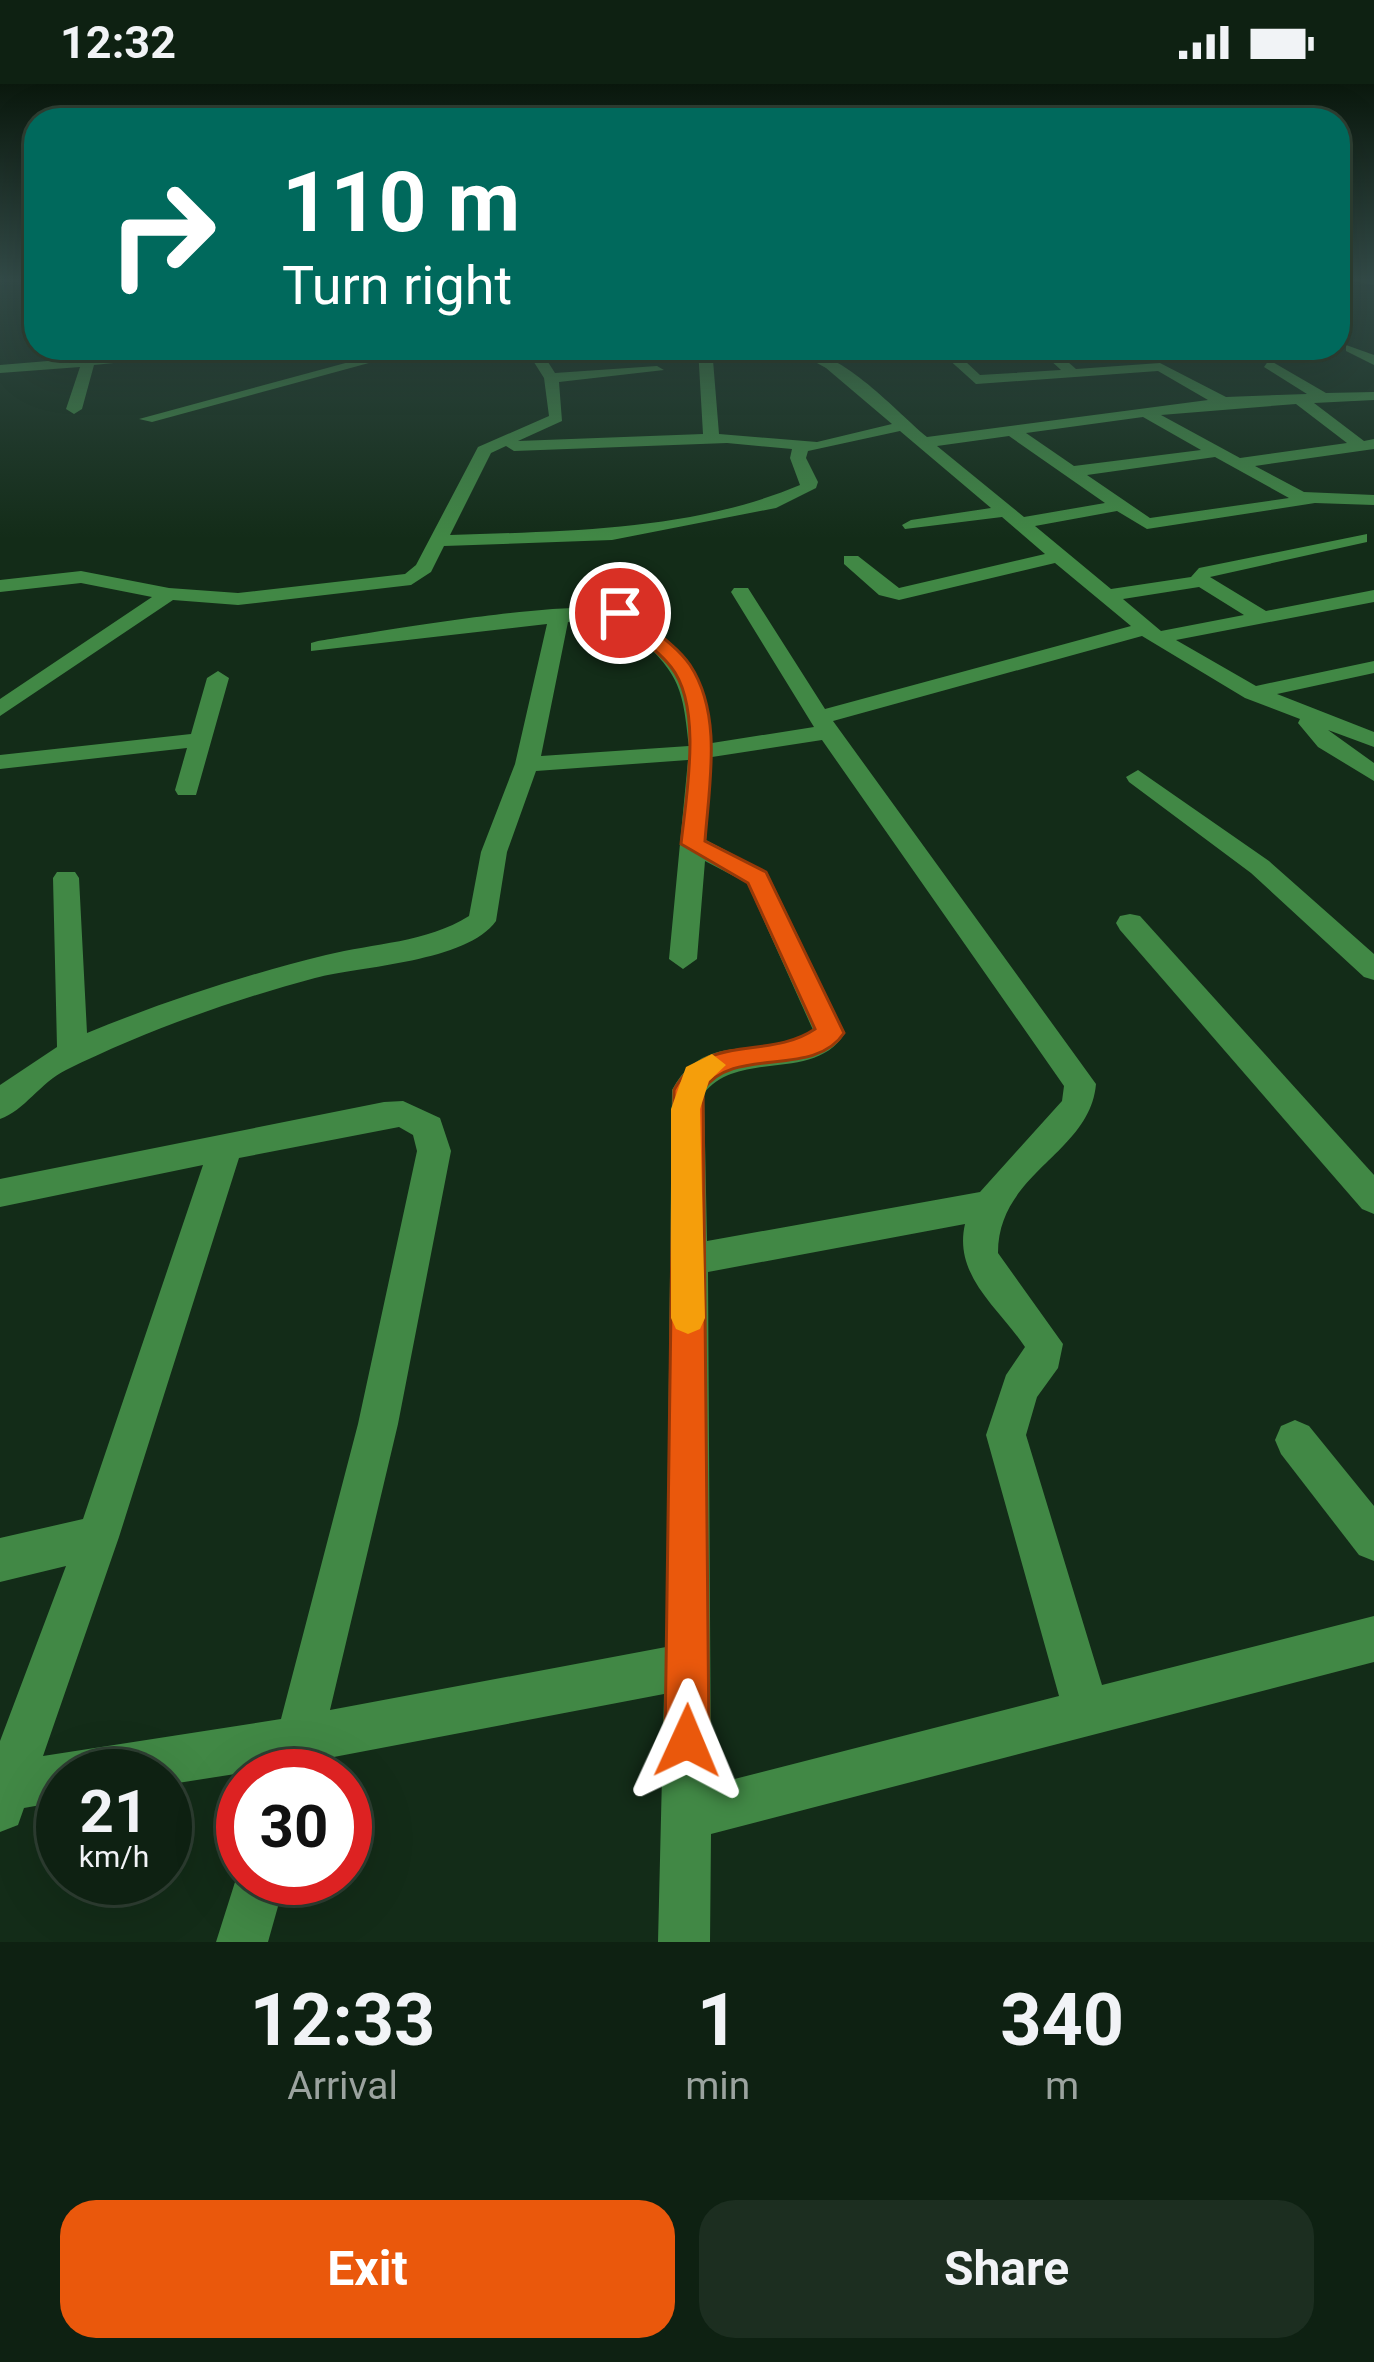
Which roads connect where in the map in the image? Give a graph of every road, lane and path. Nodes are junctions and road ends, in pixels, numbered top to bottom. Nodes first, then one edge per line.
1 (41, 366) edge
2 (87, 366) edge
3 (350, 366) edge
4 (543, 366) edge
5 (706, 366) edge
6 (832, 366) edge
7 (963, 366) edge
8 (1064, 366) edge
9 (1272, 366) edge
10 (0, 369) edge
11 (657, 370) dead end
12 (1074, 374) junction
13 (551, 378) junction
14 (1374, 396) edge
15 (1323, 398) junction
16 (1299, 399) junction
17 (1223, 402) junction
18 (74, 409) dead end
19 (1146, 413) junction
20 (147, 419) dead end
21 (902, 426) junction
22 (1012, 430) junction
23 (711, 439) junction
24 (921, 443) junction
25 (1367, 445) edge
26 (490, 446) junction
27 (801, 447) junction
28 (1219, 452) junction
29 (1238, 463) junction
30 (1070, 472) junction
31 (1307, 497) junction
32 (1374, 500) edge
33 (1117, 506) junction
34 (1009, 518) junction
35 (911, 525) dead end
36 (1361, 538) dead end
37 (437, 541) junction
38 (1055, 557) junction
39 (850, 560) dead end
40 (1202, 581) junction
41 (0, 586) edge
42 (741, 592) dead end
43 (169, 595) junction
44 (1104, 596) junction
45 (1374, 596) edge
46 (559, 616) junction
47 (1262, 617) junction
48 (1151, 634) junction
49 (318, 646) dead end
50 (1374, 667) edge
51 (218, 678) dead end
52 (1253, 693) junction
53 (0, 709) edge
54 (1303, 713) junction
55 (823, 725) junction
56 (197, 740) junction
57 (1374, 740) edge
58 (701, 751) junction
59 (0, 762) edge
60 (526, 764) junction
61 (1374, 774) edge
62 (1138, 777) dead end
63 (187, 790) dead end
64 (693, 844) junction
65 (66, 878) dead end
66 (1130, 922) dead end
67 (683, 959) dead end
68 (1374, 970) edge
69 (74, 1056) junction
70 (0, 1106) edge
71 (226, 1147) junction
72 (0, 1193) edge
73 (1374, 1199) edge
74 (987, 1205) junction
75 (687, 1260) junction
76 (1295, 1440) dead end
77 (98, 1537) junction
78 (1374, 1540) edge
79 (0, 1560) edge
80 (1374, 1639) edge
81 (688, 1666) junction
82 (1088, 1713) junction
83 (297, 1749) edge
84 (333, 1749) edge
85 (36, 1786) edge
86 (4, 1796) edge
87 (686, 1816) junction
88 (252, 1905) edge
89 (242, 1942) edge
90 (684, 1942) edge

1 - 10 street
2 - 18 street
3 - 20 street
4 - 13 street
5 - 23 street
6 - 21 street
7 - 12 street
8 - 12 street
9 - 15 street
11 - 13 street
12 - 17 street
13 - 26 street
14 - 15 street
15 - 16 street
16 - 17 street
16 - 25 street
17 - 19 street
19 - 22 street
19 - 28 street
21 - 24 street
21 - 27 street
22 - 24 street
22 - 30 street
23 - 26 street
23 - 27 street
24 - 34 street
25 - 29 street
26 - 37 street
27 - 37 street
28 - 29 street
28 - 30 street
29 - 31 street
30 - 33 street
31 - 32 street
31 - 33 street
33 - 34 street
34 - 35 street
34 - 38 street
36 - 40 street
37 - 43 street
38 - 39 street
38 - 44 street
40 - 44 street
40 - 47 street
41 - 43 street
42 - 55 street
43 - 53 street
44 - 48 street
45 - 47 street
46 - 49 street
46 - 58 street
46 - 60 street
47 - 48 street
48 - 52 street
48 - 55 street
50 - 52 street
51 - 56 street
52 - 54 street
54 - 57 street
54 - 61 street
55 - 58 street
55 - 74 street
56 - 59 street
56 - 63 street
58 - 60 street
58 - 64 street
60 - 69 street
62 - 68 street
64 - 67 street
64 - 75 street
65 - 69 street
66 - 73 street
69 - 70 street
71 - 72 street
71 - 77 street
71 - 83 street
74 - 75 street
74 - 82 street
75 - 81 street
76 - 78 street
77 - 79 street
77 - 86 street
80 - 82 street
81 - 84 street
81 - 87 street
82 - 87 street
85 - 86 street
87 - 90 street
88 - 89 street

